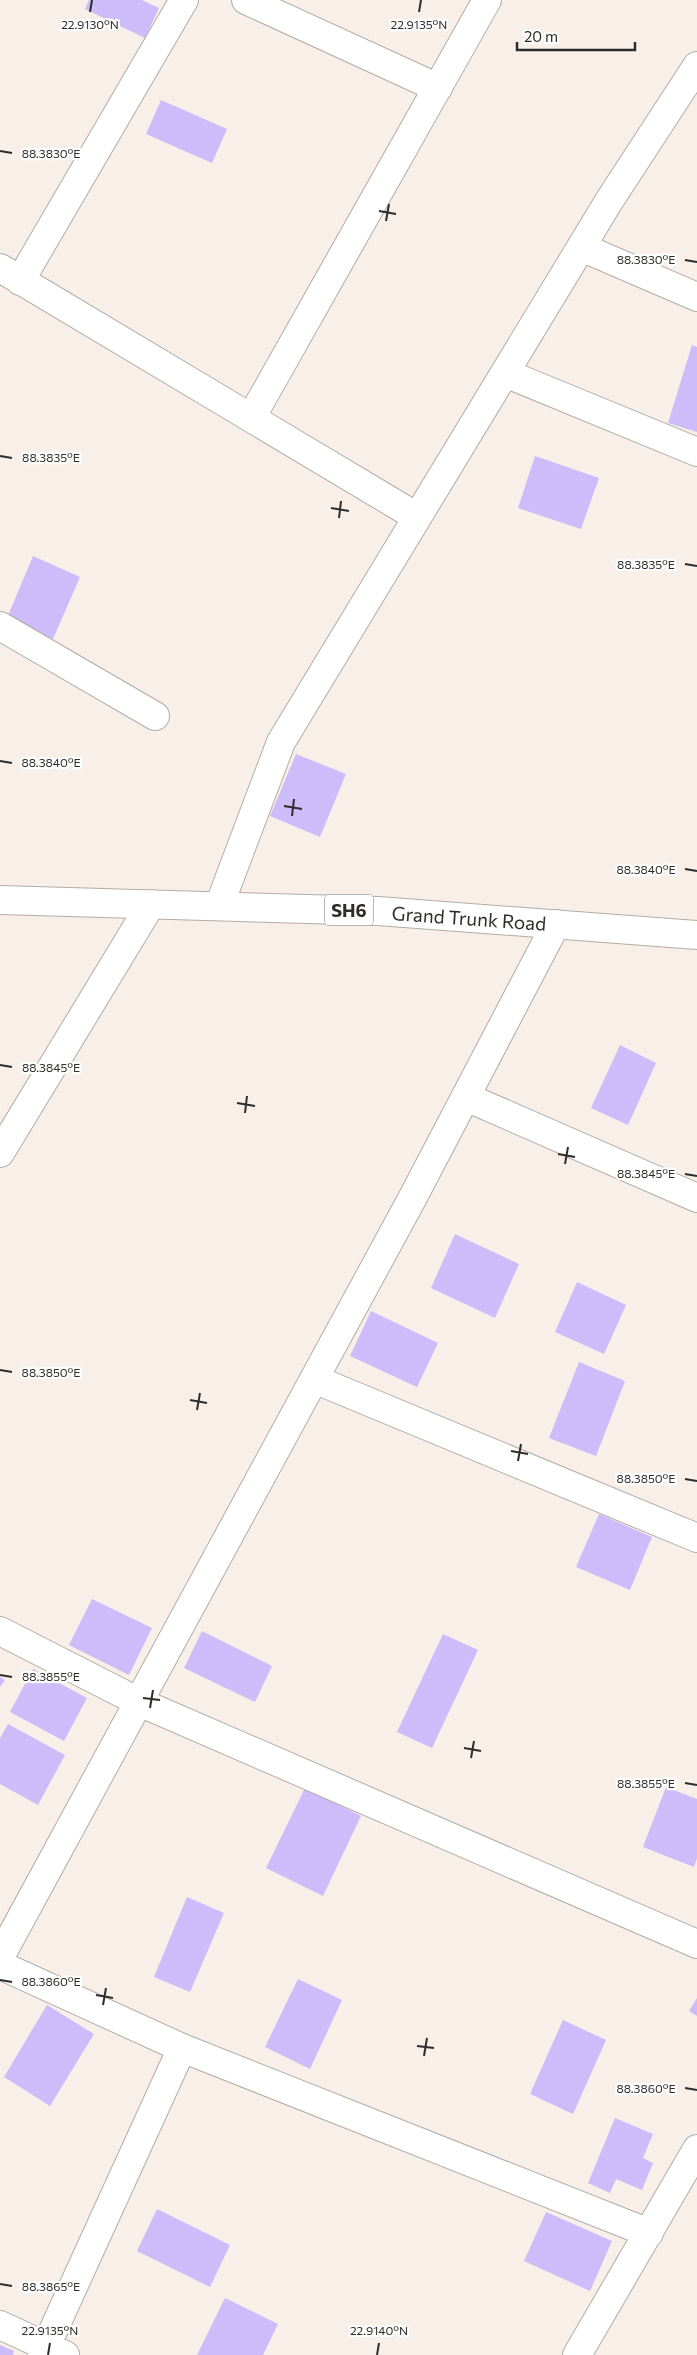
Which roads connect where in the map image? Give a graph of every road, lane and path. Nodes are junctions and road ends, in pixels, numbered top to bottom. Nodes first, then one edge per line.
1 (184, 0) edge
2 (246, 0) edge
3 (487, 0) edge
4 (697, 66) edge
5 (438, 88) junction
6 (581, 247) junction
7 (10, 274) edge
8 (697, 297) edge
9 (504, 373) junction
10 (251, 418) junction
11 (697, 452) edge
12 (417, 517) junction
13 (0, 626) edge
14 (155, 716) dead end
15 (0, 900) edge
16 (151, 904) junction
17 (219, 906) junction
18 (556, 924) junction
19 (697, 935) edge
20 (466, 1096) junction
21 (0, 1153) edge
22 (697, 1198) edge
23 (314, 1379) junction
24 (697, 1538) edge
25 (0, 1631) edge
26 (139, 1702) junction
27 (697, 1944) edge
28 (0, 1957) edge
29 (0, 1965) edge
30 (182, 2048) junction
31 (697, 2149) edge
32 (688, 2185) edge
33 (649, 2233) junction
34 (0, 2325) edge
35 (51, 2352) edge
36 (578, 2355) edge

1 - 7 street
2 - 5 street
3 - 5 street
4 - 6 street
5 - 10 street
6 - 8 street
6 - 9 street
7 - 10 street
9 - 11 street
9 - 12 street
10 - 12 street
12 - 17 street
13 - 14 street
15 - 16 street, Grand Trunk Road / SH6
16 - 17 street, Grand Trunk Road / SH6
16 - 21 street
17 - 18 street, Grand Trunk Road / SH6
18 - 19 street, Grand Trunk Road / SH6
18 - 20 street
20 - 22 street
20 - 23 street
23 - 24 street
23 - 26 street
25 - 26 street
26 - 27 street
26 - 28 street
29 - 30 street
30 - 33 street
30 - 35 street
31 - 32 street
32 - 33 street
33 - 36 street
34 - 35 street

